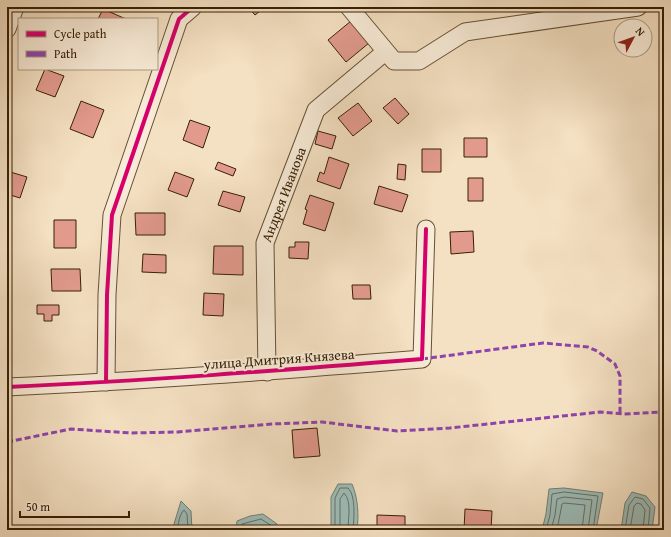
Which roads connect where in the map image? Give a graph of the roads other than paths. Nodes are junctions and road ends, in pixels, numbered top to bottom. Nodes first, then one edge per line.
1 (15, 7) edge
2 (193, 7) edge
3 (350, 7) edge
4 (638, 7) edge
5 (594, 10) edge
6 (7, 29) edge
7 (390, 56) junction
8 (426, 229) dead end
9 (266, 372) junction
10 (106, 382) junction
11 (7, 387) edge

1 - 6 street
2 - 10 street
3 - 7 street
4 - 5 street
5 - 7 street
7 - 9 street, Андрея Иванова
8 - 9 street, улица Дмитрия Князева
9 - 10 street, улица Дмитрия Князева
10 - 11 street, улица Дмитрия Князева

